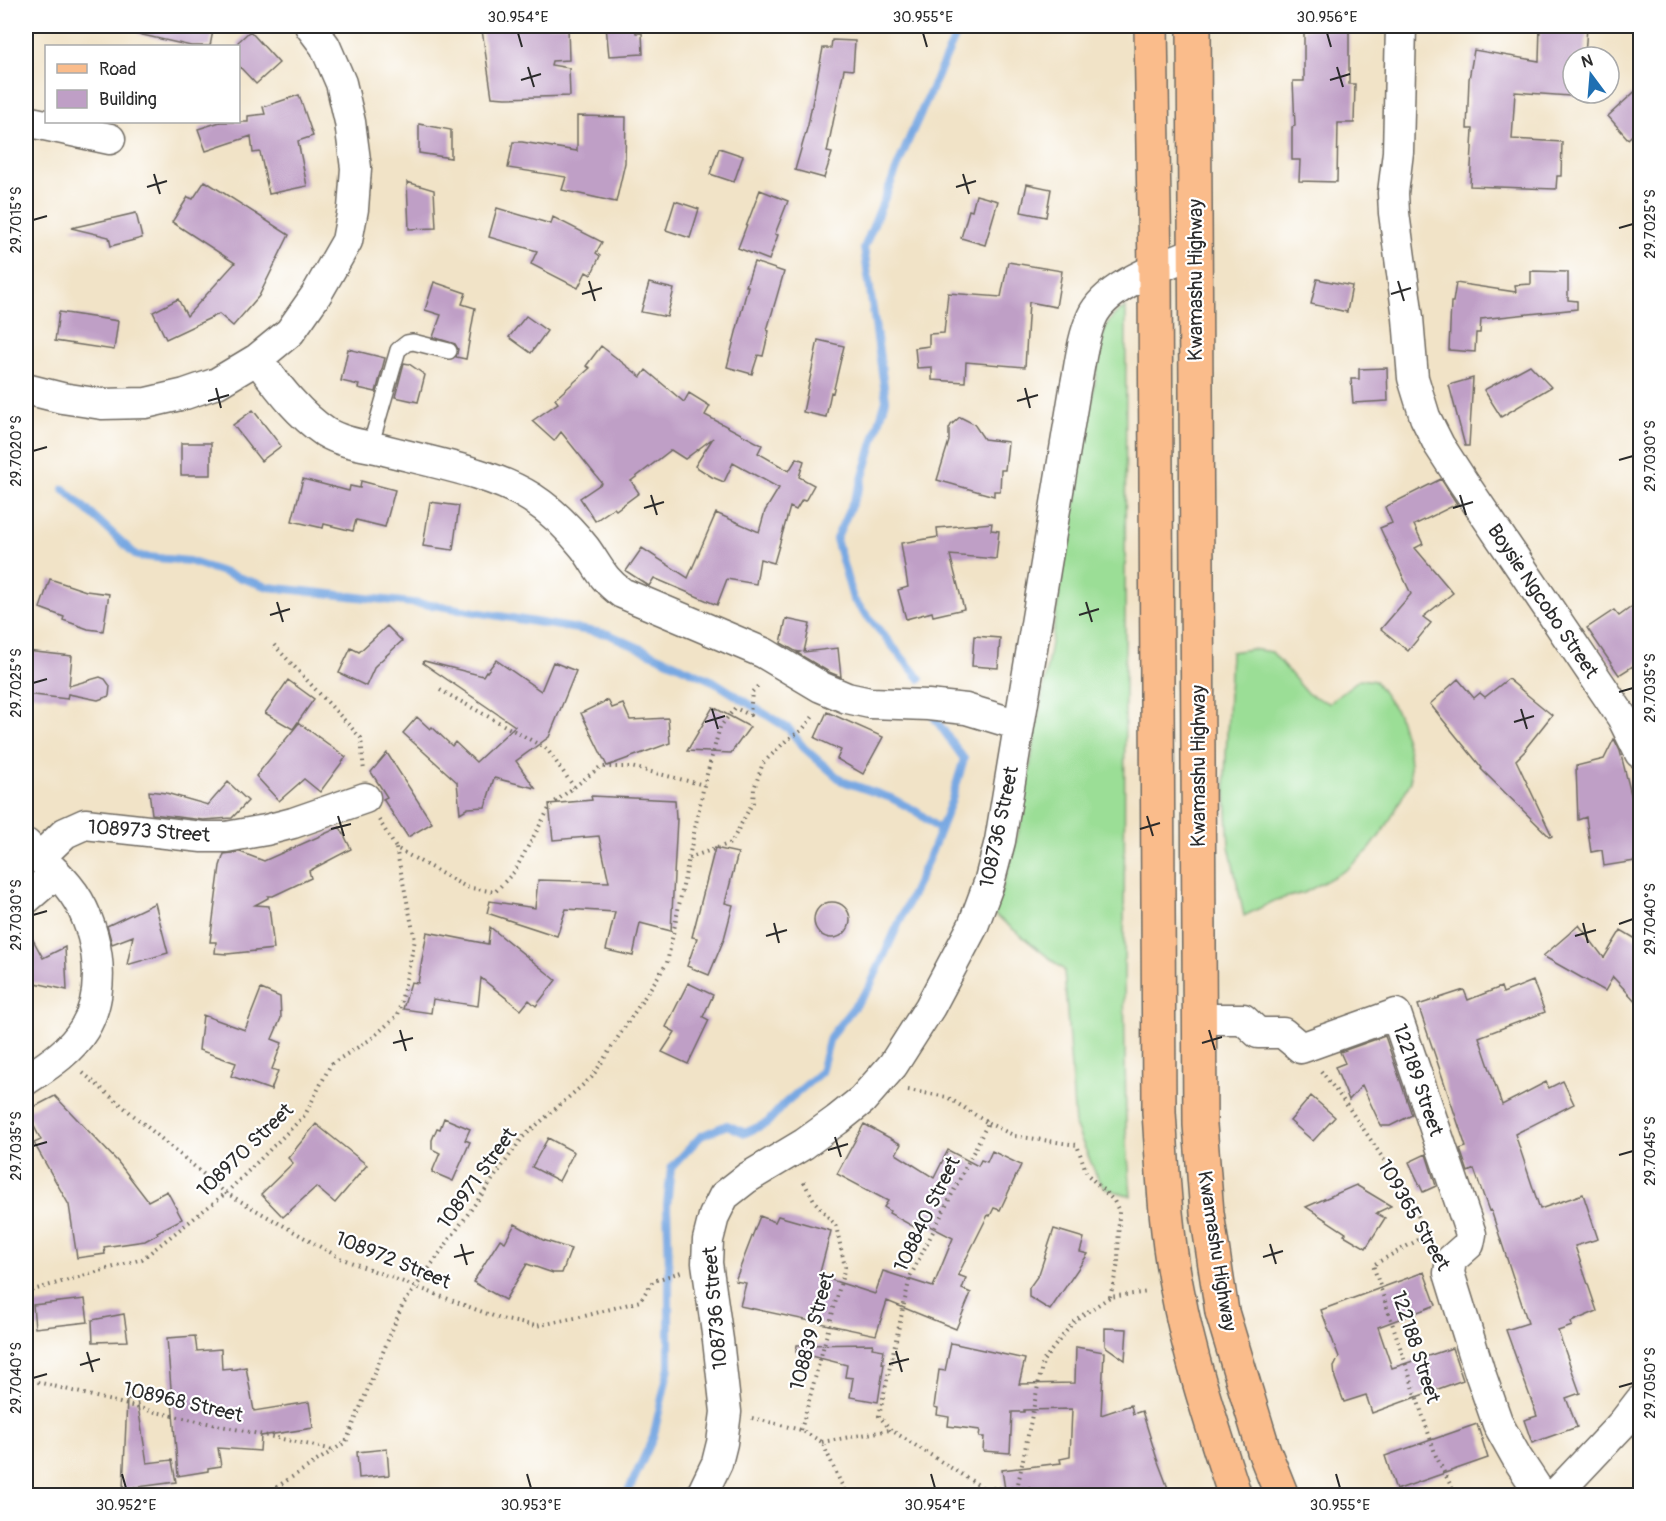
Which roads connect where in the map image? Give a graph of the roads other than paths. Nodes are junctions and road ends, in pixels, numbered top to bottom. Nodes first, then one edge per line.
1 (310, 26) edge
2 (1151, 26) edge
3 (1194, 26) edge
4 (1401, 26) edge
5 (26, 121) edge
6 (110, 139) dead end
7 (1195, 252) junction
8 (1155, 270) junction
9 (449, 351) dead end
10 (257, 359) junction
11 (26, 389) edge
12 (370, 447) junction
13 (1019, 725) junction
14 (1641, 753) edge
15 (365, 798) road end
16 (40, 858) edge
17 (26, 899) edge
18 (1199, 1019) junction
19 (26, 1080) edge
20 (1449, 1273) joint
21 (1641, 1401) edge
22 (701, 1496) edge
23 (1235, 1496) edge
24 (1282, 1496) edge
25 (1542, 1496) edge
26 (1554, 1496) edge

1 - 10 street
2 - 8 main road, Kwamashu Highway
3 - 7 main road, Kwamashu Highway
4 - 14 street, Boysie Ngcobo Street
5 - 6 street
7 - 8 street, 108736 Street
7 - 18 main road, Kwamashu Highway
8 - 13 street, 108736 Street
8 - 23 main road, Kwamashu Highway
9 - 12 lane
10 - 11 street
10 - 12 street
12 - 13 street
13 - 22 street, 108736 Street
15 - 16 street, 108973 Street
16 - 17 street, 108973 Street
16 - 19 street
18 - 20 street, 122189 Street
18 - 24 main road, Kwamashu Highway
20 - 25 street, 109365 Street
21 - 26 street

